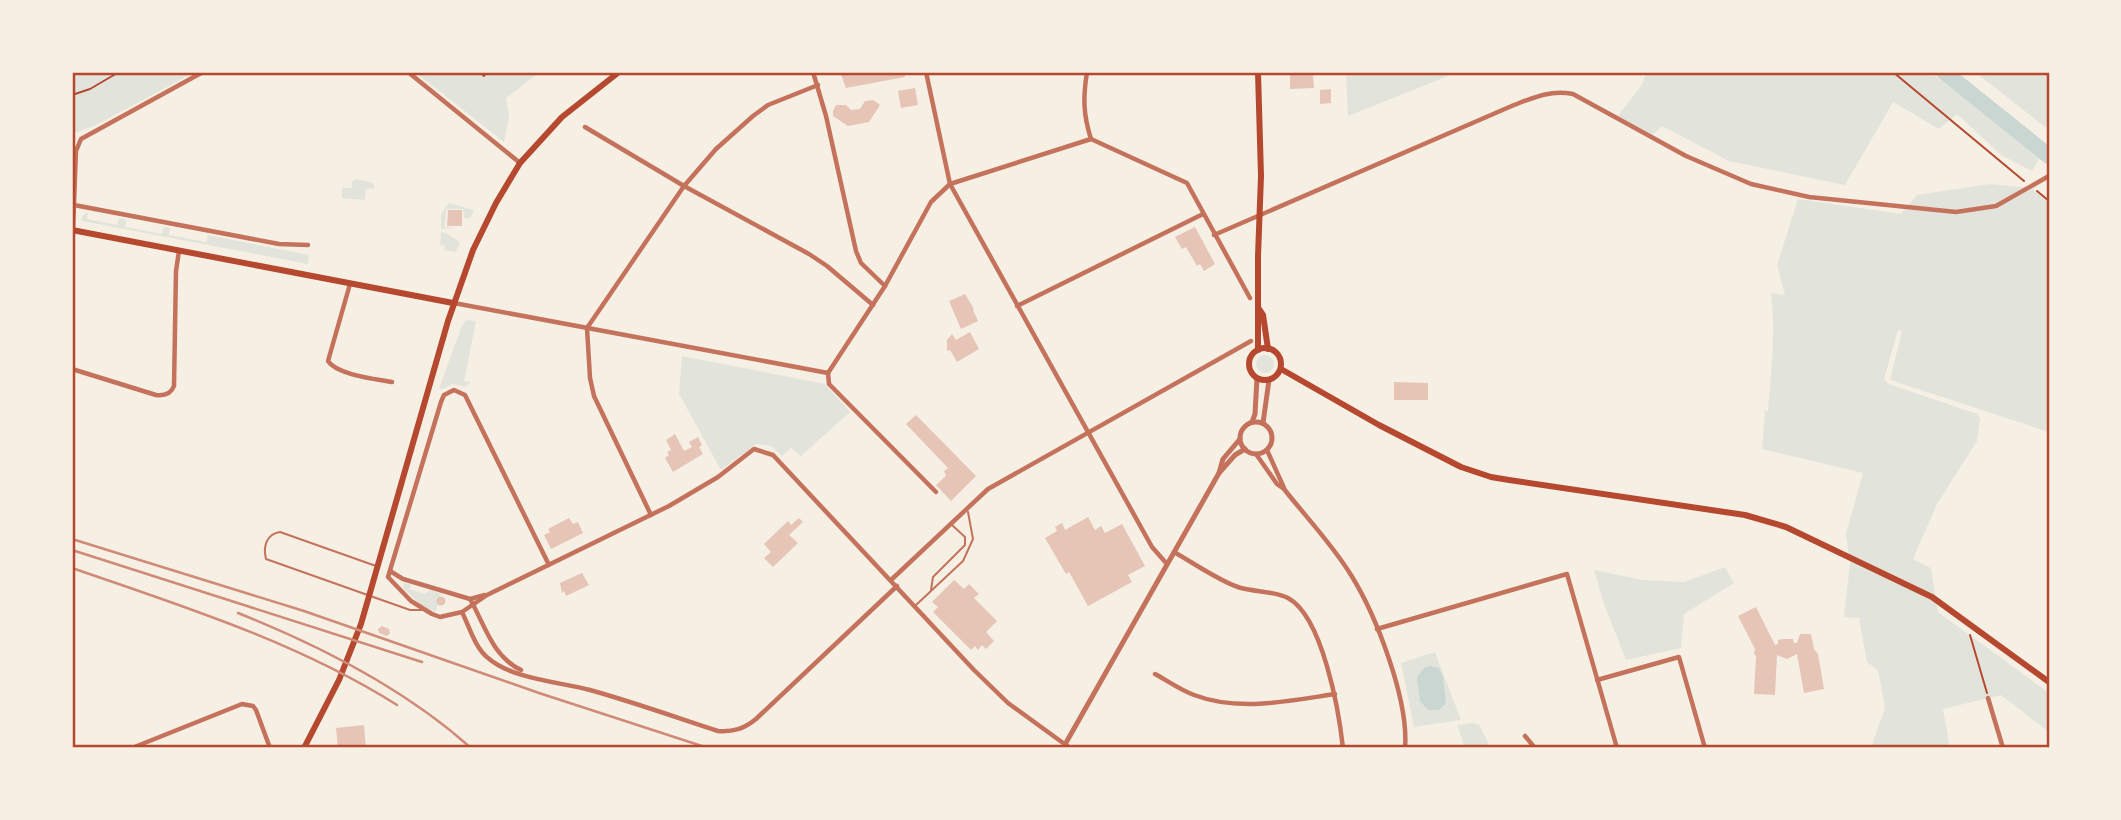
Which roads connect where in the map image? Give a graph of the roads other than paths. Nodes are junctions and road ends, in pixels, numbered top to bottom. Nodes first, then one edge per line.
1 (203, 72) edge
2 (408, 72) edge
3 (619, 72) edge
4 (813, 72) edge
5 (926, 72) edge
6 (1087, 72) edge
7 (1258, 72) edge
8 (818, 85) junction
9 (586, 127) dead end
10 (1091, 139) junction
11 (520, 163) junction
12 (2048, 176) edge
13 (950, 184) junction
14 (684, 186) junction
15 (75, 205) junction
16 (1259, 214) junction
17 (1203, 215) junction
18 (72, 230) edge
19 (1214, 235) junction
20 (307, 245) dead end
21 (179, 250) junction
22 (350, 284) junction
23 (885, 286) junction
24 (1250, 298) dead end
25 (453, 303) junction
26 (873, 306) junction
27 (1017, 306) junction
28 (1259, 309) junction
29 (587, 328) junction
30 (1251, 341) dead end
31 (1268, 349) junction
32 (1258, 350) junction
33 (72, 369) edge
34 (1281, 369) junction
35 (828, 373) junction
36 (1257, 378) junction
37 (1269, 380) junction
38 (392, 382) dead end
39 (1252, 422) junction
40 (1263, 423) junction
41 (1088, 432) junction
42 (1240, 439) junction
43 (1245, 449) junction
44 (1267, 450) junction
45 (1256, 454) junction
46 (1219, 473) junction
47 (1284, 489) junction
48 (936, 492) dead end
49 (967, 509) junction
50 (652, 515) junction
51 (951, 524) junction
52 (1174, 552) junction
53 (1167, 564) junction
54 (550, 565) junction
55 (390, 571) junction
56 (404, 579) junction
57 (891, 580) junction
58 (897, 586) junction
59 (398, 587) junction
60 (931, 591) junction
61 (487, 595) junction
62 (470, 599) junction
63 (474, 605) junction
64 (915, 606) junction
65 (424, 610) junction
66 (462, 612) junction
67 (1377, 629) junction
68 (1155, 674) dead end
69 (536, 678) junction
70 (1597, 681) junction
71 (2049, 682) edge
72 (1335, 694) junction
73 (1988, 698) road end
74 (1525, 736) dead end
75 (1066, 747) edge
76 (132, 748) edge
77 (270, 748) edge
78 (304, 748) edge
79 (1343, 748) edge
80 (1405, 748) edge
81 (1535, 748) edge
82 (1617, 748) edge
83 (1704, 748) edge
84 (2003, 748) edge

1 - 15 street
2 - 11 street
3 - 11 main road
4 - 8 street
5 - 13 street
6 - 10 street
7 - 16 main road
8 - 14 street
8 - 23 street
9 - 14 street
10 - 13 street
10 - 17 street
11 - 25 main road
12 - 16 street
13 - 23 street
13 - 27 street
14 - 26 street
14 - 29 street
15 - 18 street
15 - 20 street
16 - 19 street
16 - 28 main road
17 - 19 street
17 - 27 street
18 - 21 main road
19 - 24 street
21 - 22 main road
21 - 33 street
22 - 25 main road
22 - 38 street
23 - 26 street
25 - 29 street
25 - 78 main road
26 - 35 street
27 - 41 street
28 - 31 main road
28 - 32 main road
29 - 35 street
29 - 50 street
30 - 41 street
31 - 32 main road
31 - 34 main road
32 - 36 main road
34 - 37 main road
34 - 71 main road
35 - 48 street
36 - 37 main road
36 - 39 street
37 - 40 street
39 - 40 street
39 - 42 street
40 - 44 street
41 - 49 street
41 - 53 street
42 - 43 street
42 - 46 street
43 - 45 street
43 - 46 street
44 - 45 street
44 - 47 street
45 - 47 street
46 - 52 street
47 - 67 street
49 - 51 street
49 - 60 lane
50 - 54 street
50 - 57 street
51 - 57 street
51 - 60 lane
52 - 53 street
52 - 72 street
53 - 75 street
54 - 55 street
54 - 61 street
55 - 56 street
55 - 59 street
55 - 65 lane
56 - 59 street
56 - 62 street
57 - 58 street
58 - 64 street
58 - 69 street
59 - 65 street
60 - 64 lane
61 - 62 street
61 - 63 street
62 - 63 street
63 - 66 street
63 - 69 street
64 - 75 street
65 - 66 street
66 - 69 street
67 - 70 street
67 - 80 street
68 - 72 street
70 - 82 street
70 - 83 street
72 - 79 street
73 - 84 street
74 - 81 street
76 - 77 street

